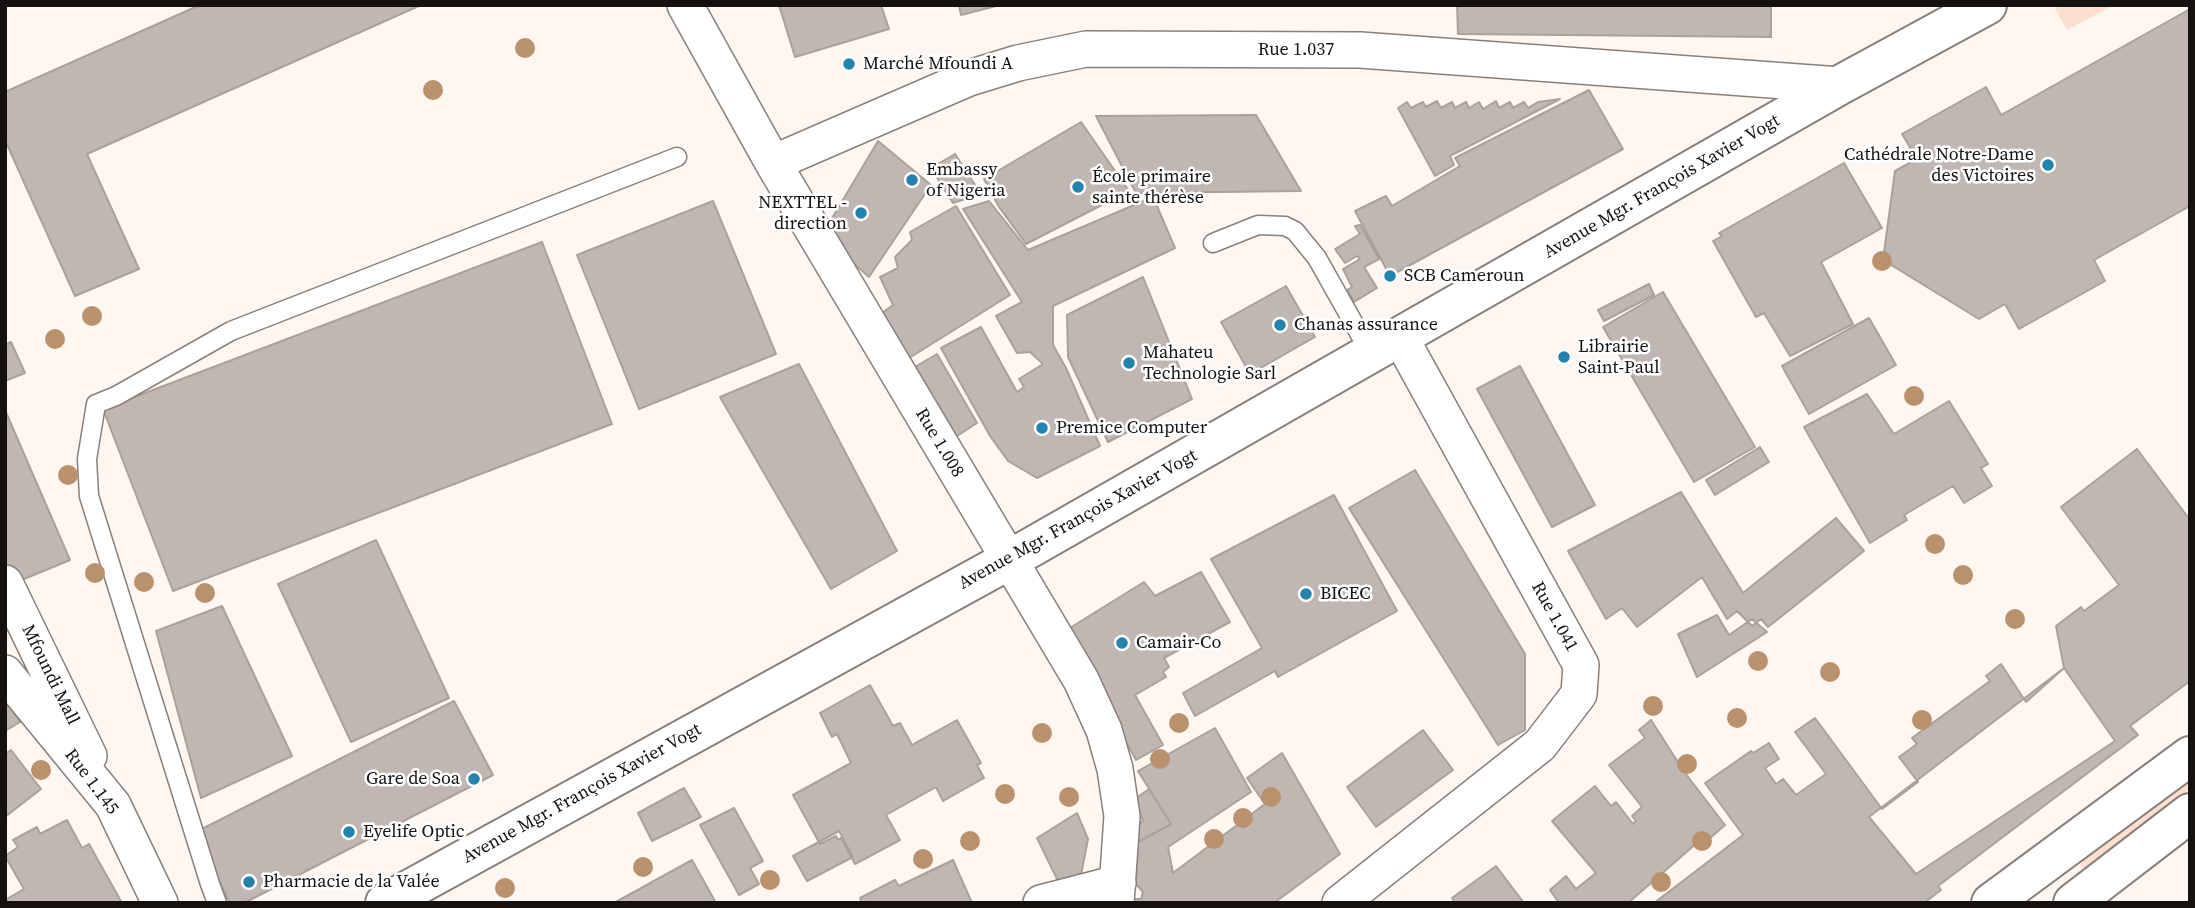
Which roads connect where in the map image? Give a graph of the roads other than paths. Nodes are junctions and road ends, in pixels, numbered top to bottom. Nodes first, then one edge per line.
1 (684, 5) edge
2 (1987, 5) edge
3 (1840, 85) junction
4 (677, 157) dead end
5 (773, 163) junction
6 (1213, 243) dead end
7 (1385, 345) junction
8 (1009, 560) junction
9 (5, 583) edge
10 (5, 673) edge
11 (2190, 756) edge
12 (113, 805) junction
13 (2190, 813) edge
14 (1117, 893) edge
15 (159, 903) edge
16 (217, 903) edge
17 (385, 903) edge
18 (1041, 903) edge
19 (1340, 903) edge
20 (1991, 903) edge
21 (2073, 903) edge

1 - 5 street, Rue 1.008
2 - 3 main road, Avenue Mgr. François Xavier Vogt
3 - 5 street, Rue 1.037
3 - 7 main road, Avenue Mgr. François Xavier Vogt
4 - 16 lane
5 - 8 street, Rue 1.008
6 - 7 lane
7 - 8 main road, Avenue Mgr. François Xavier Vogt
7 - 19 street, Rue 1.041
8 - 14 street, Rue 1.008
8 - 17 main road, Avenue Mgr. François Xavier Vogt
9 - 12 street, Mfoundi Mall
10 - 12 street, Rue 1.145
11 - 20 main road
12 - 15 street, Rue 1.145
13 - 21 main road
14 - 18 street

